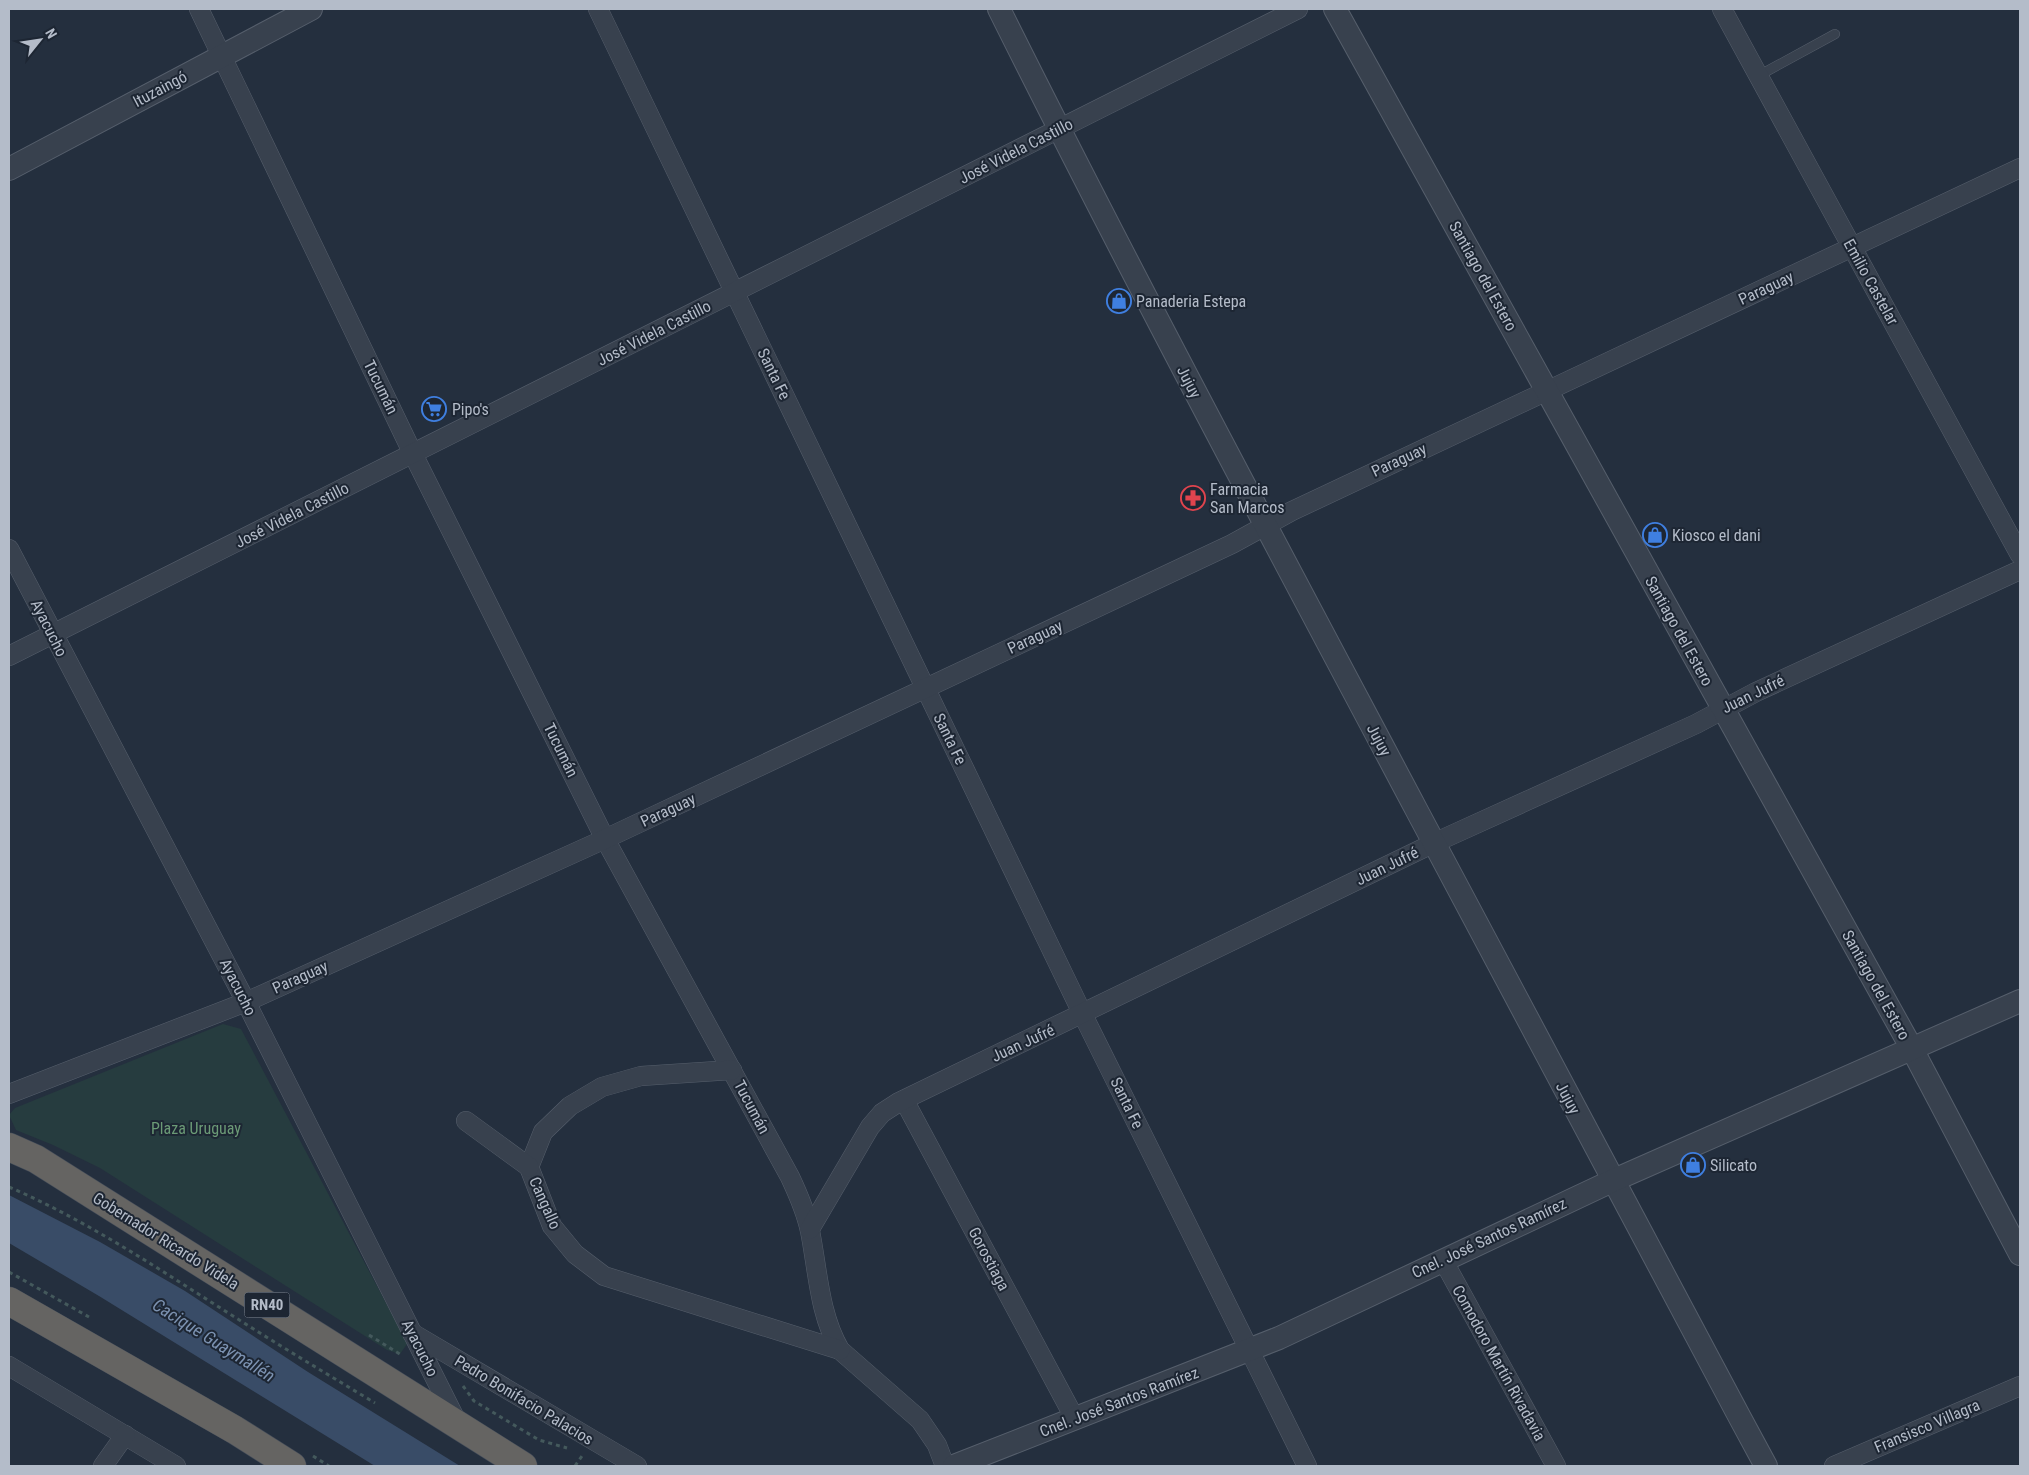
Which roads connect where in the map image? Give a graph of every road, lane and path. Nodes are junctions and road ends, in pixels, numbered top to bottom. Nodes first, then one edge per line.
1 (199, 9) edge
2 (311, 9) edge
3 (598, 9) edge
4 (999, 9) edge
5 (1298, 9) edge
6 (1335, 9) edge
7 (1722, 9) edge
8 (1835, 34) dead end
9 (222, 56) junction
10 (1758, 76) junction
11 (1059, 129) junction
12 (2020, 168) edge
13 (9, 169) edge
14 (1852, 247) junction
15 (734, 292) junction
16 (1546, 391) junction
17 (413, 454) junction
18 (1264, 526) junction
19 (9, 549) edge
20 (2020, 555) edge
21 (2020, 570) edge
22 (52, 635) junction
23 (9, 656) edge
24 (926, 689) junction
25 (1723, 709) junction
26 (605, 839) junction
27 (1434, 843) junction
28 (2020, 1001) edge
29 (246, 1002) junction
30 (1083, 1015) junction
31 (1912, 1049) junction
32 (732, 1070) junction
33 (9, 1082) edge
34 (39, 1084) junction
35 (9, 1094) edge
36 (904, 1100) junction
37 (466, 1121) dead end
38 (9, 1147) edge
39 (529, 1167) junction
40 (1612, 1181) junction
41 (9, 1187) edge
42 (810, 1229) junction
43 (2020, 1254) edge
44 (1443, 1260) junction
45 (9, 1301) edge
46 (412, 1334) junction
47 (369, 1335) dead end
48 (840, 1350) junction
49 (1249, 1350) junction
50 (9, 1366) edge
51 (432, 1374) junction
52 (2020, 1386) edge
53 (379, 1406) dead end
54 (1075, 1419) junction
55 (460, 1428) junction
56 (125, 1435) junction
57 (584, 1453) junction
58 (590, 1458) dead end
59 (103, 1466) edge
60 (176, 1466) edge
61 (292, 1466) edge
62 (523, 1466) edge
63 (575, 1466) edge
64 (637, 1466) edge
65 (945, 1466) edge
66 (954, 1466) edge
67 (1306, 1466) edge
68 (1556, 1466) edge
69 (1766, 1466) edge
70 (1834, 1466) edge

1 - 9 street, Tucumán
2 - 9 street, Ituzaingó
3 - 15 street, Santa Fe
4 - 11 street, Jujuy
5 - 11 street, José Videla Castillo
6 - 16 street, Santiago del Estero
7 - 10 street, Emilio Castelar
8 - 10 lane
9 - 13 street, Ituzaingó
9 - 17 street, Tucumán
10 - 14 street, Emilio Castelar
11 - 15 street, José Videla Castillo
11 - 18 street, Jujuy
12 - 14 street, Paraguay
14 - 16 street, Paraguay
14 - 20 street, Emilio Castelar
15 - 17 street, José Videla Castillo
15 - 24 street, Santa Fe
16 - 18 street, Paraguay
16 - 25 street, Santiago del Estero
17 - 22 street, José Videla Castillo
17 - 26 street, Tucumán
18 - 24 street, Paraguay
18 - 27 street, Jujuy
19 - 22 street, Ayacucho
21 - 25 street, Juan Jufré
22 - 23 street, José Videla Castillo
22 - 29 street, Ayacucho
24 - 26 street, Paraguay
24 - 30 street, Santa Fe
25 - 27 street, Juan Jufré
25 - 31 street, Santiago del Estero
26 - 29 street, Paraguay
26 - 32 street, Tucumán
27 - 30 street, Juan Jufré
27 - 40 street, Jujuy
28 - 31 street, Cnel. José Santos Ramírez
29 - 34 street, Paraguay
29 - 46 street, Ayacucho
30 - 36 street, Juan Jufré
30 - 49 street, Santa Fe
31 - 40 street, Cnel. José Santos Ramírez
31 - 43 street, Santiago del Estero
32 - 39 street, Cangallo
32 - 42 street, Tucumán
33 - 34 street, Paraguay
34 - 35 street, Paraguay
36 - 42 street, Juan Jufré
36 - 54 street, Gorostiaga
37 - 39 street
38 - 55 highway, Gobernador Ricardo Videla / RN40
39 - 48 street, Cangallo
40 - 44 street, Cnel. José Santos Ramírez
40 - 69 street, Jujuy
41 - 53 path
42 - 48 street, Tucumán
44 - 49 street, Cnel. José Santos Ramírez
44 - 68 street, Comodoro Martín Rivadavia
45 - 61 highway
46 - 51 street, Ayacucho
46 - 64 street, Pedro Bonifacio Palacios
47 - 51 path
48 - 65 street, Tucumán
49 - 54 street, Cnel. José Santos Ramírez
49 - 67 street, Santa Fe
50 - 56 street
51 - 55 street, Ayacucho
51 - 57 path
52 - 70 street, Fransisco Villagra
54 - 66 street, Cnel. José Santos Ramírez
55 - 62 highway, Gobernador Ricardo Videla / RN40
56 - 59 street
56 - 60 street
57 - 58 path
57 - 63 path

